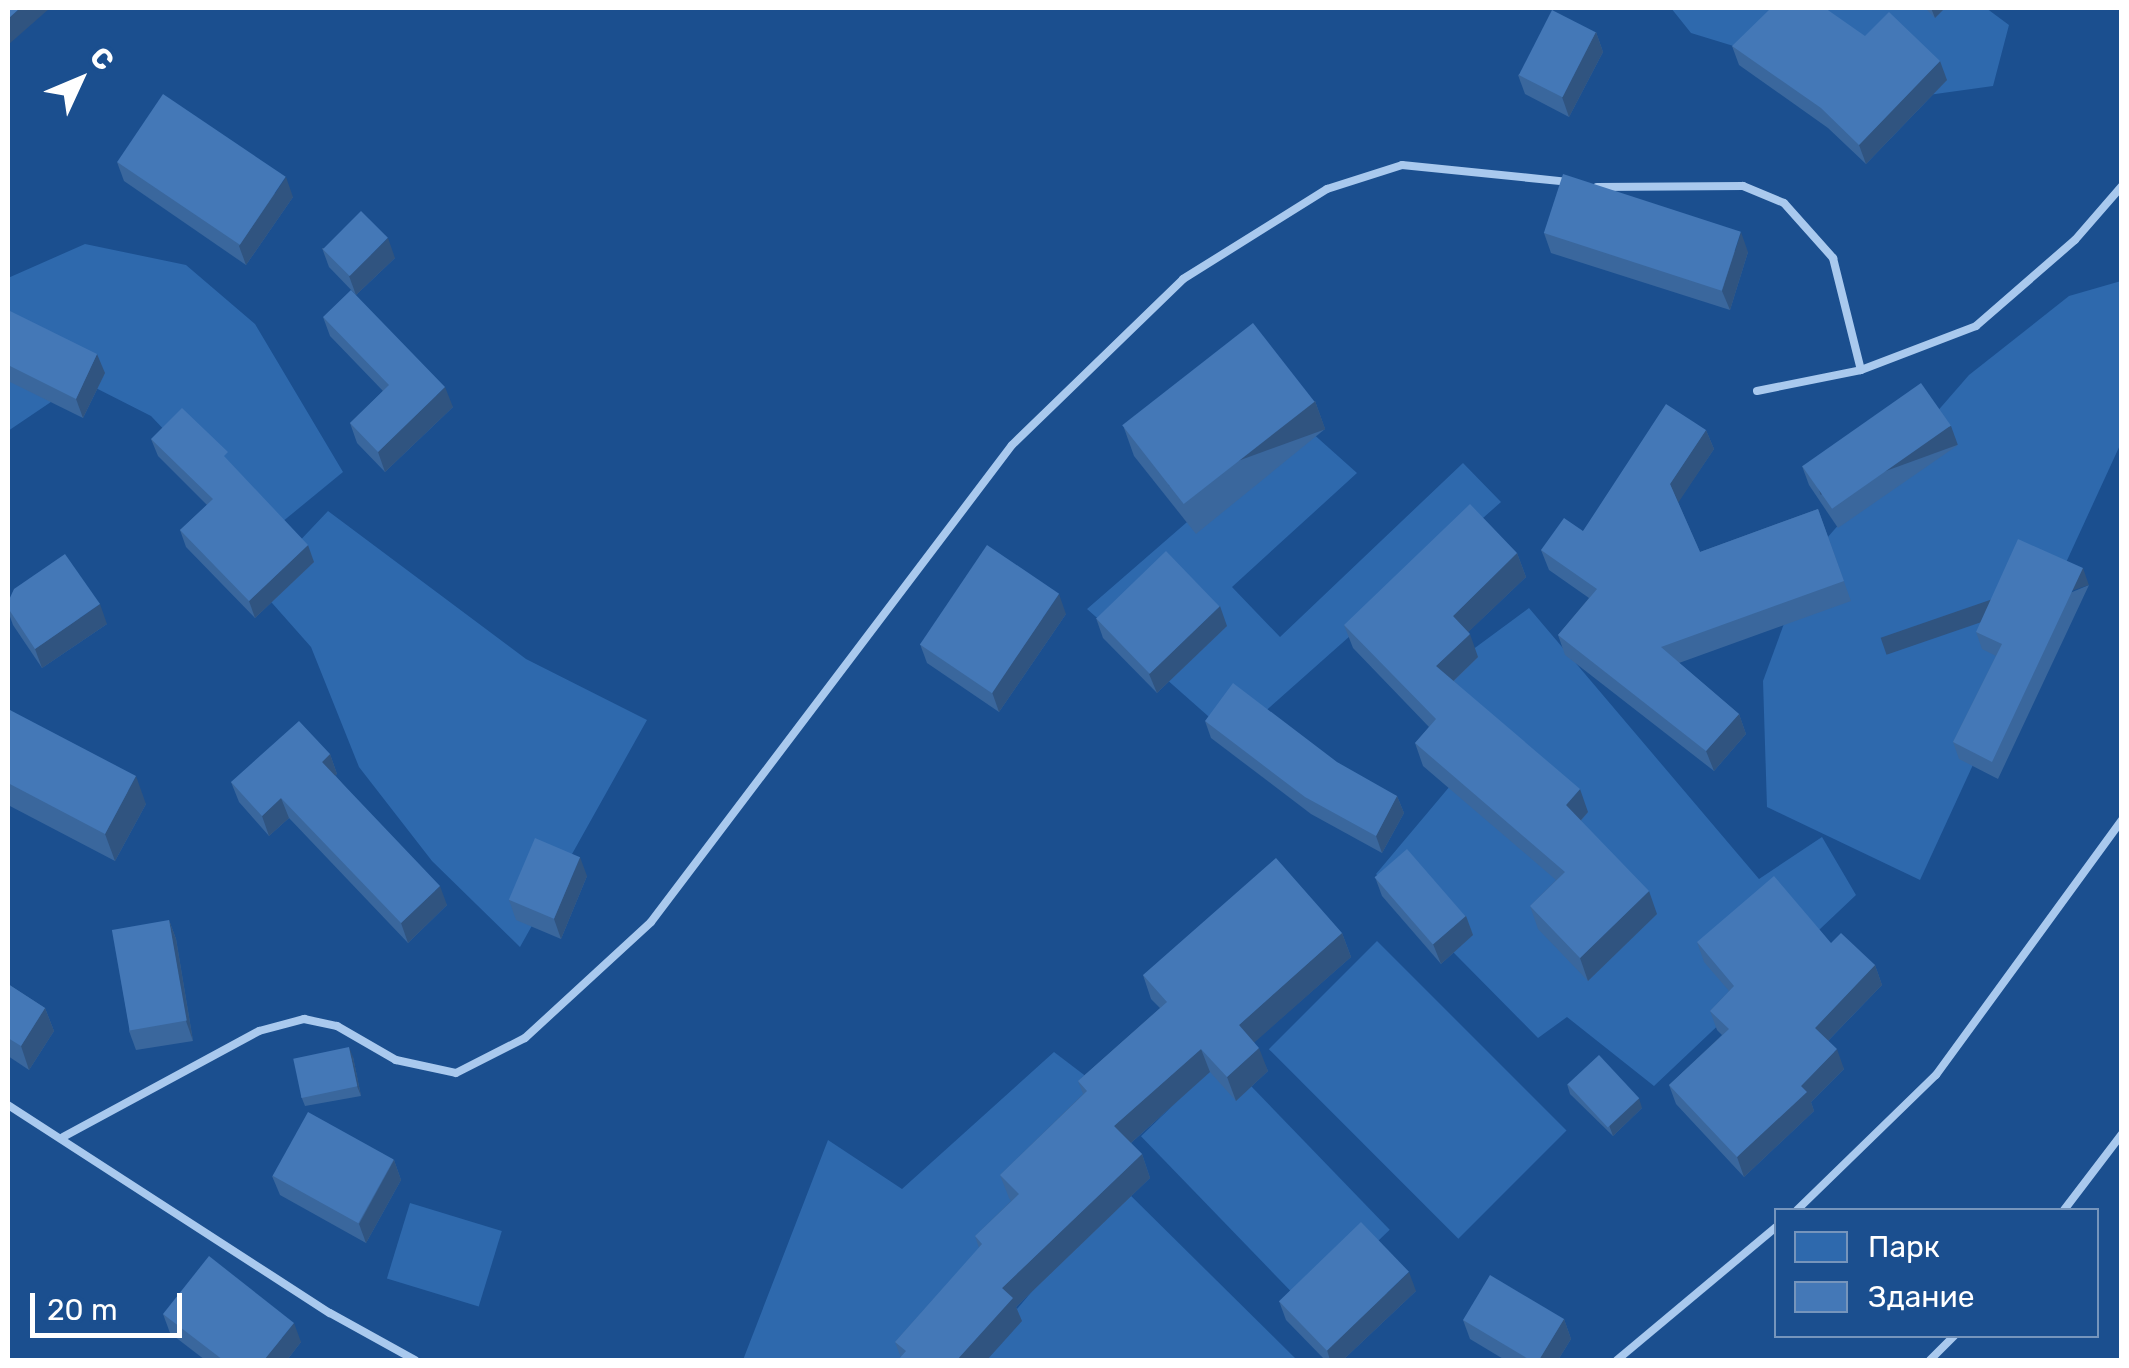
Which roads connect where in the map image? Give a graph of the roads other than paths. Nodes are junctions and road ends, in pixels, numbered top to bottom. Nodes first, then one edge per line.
1 (2122, 186) edge
2 (1860, 370) junction
3 (1756, 391) dead end
4 (2122, 820) edge
5 (8, 1104) edge
6 (2122, 1134) edge
7 (63, 1138) junction
8 (1799, 1208) edge
9 (2066, 1208) edge
10 (1774, 1230) edge
11 (1952, 1338) edge
12 (415, 1360) edge
13 (1616, 1360) edge
14 (1930, 1360) edge

1 - 2 lane
2 - 3 lane
2 - 7 lane
4 - 8 lane
5 - 7 lane
6 - 9 lane
7 - 12 lane
10 - 13 lane
11 - 14 lane

